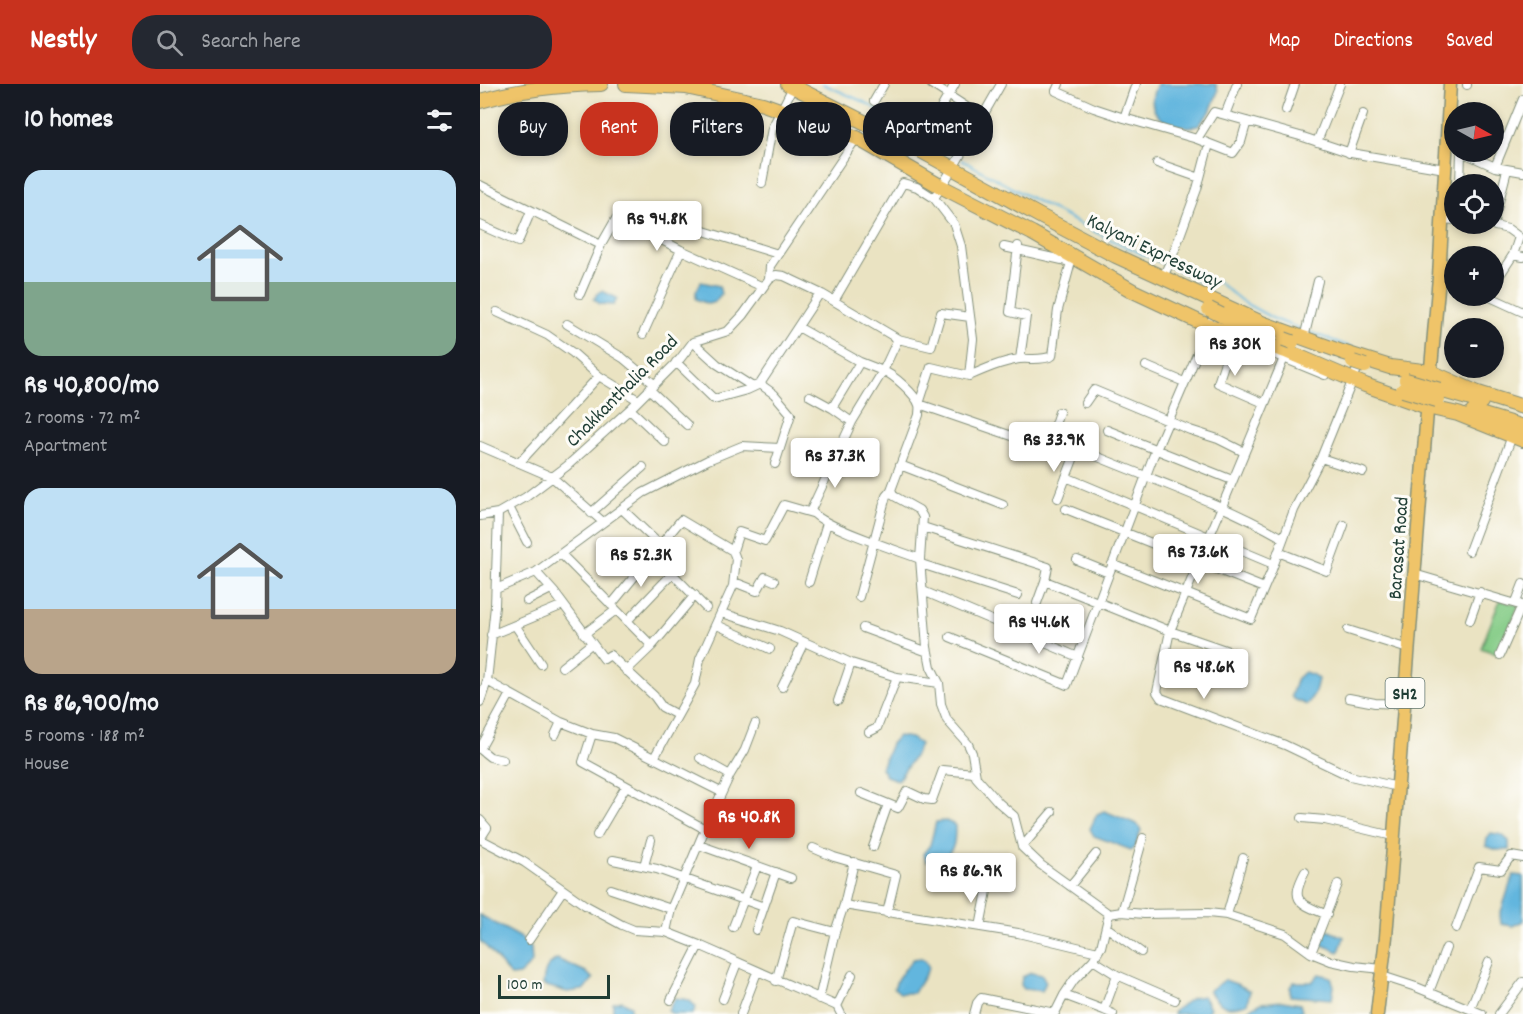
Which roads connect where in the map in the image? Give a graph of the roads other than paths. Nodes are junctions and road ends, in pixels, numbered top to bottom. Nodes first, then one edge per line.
1 (601, 84) edge
2 (626, 84) edge
3 (884, 84) edge
4 (931, 84) edge
5 (955, 84) edge
6 (1001, 84) edge
7 (1059, 84) edge
8 (1136, 84) edge
9 (1237, 84) edge
10 (1295, 84) edge
11 (1340, 84) edge
12 (1450, 84) edge
13 (792, 85) edge
14 (699, 94) dead end
15 (948, 96) junction
16 (1523, 99) edge
17 (480, 100) edge
18 (874, 101) dead end
19 (785, 102) edge
20 (945, 102) edge
21 (958, 102) edge
22 (991, 102) edge
23 (1450, 102) edge
24 (1286, 110) dead end
25 (776, 113) edge
26 (776, 114) edge
27 (1363, 114) dead end
28 (1225, 115) junction
29 (1124, 118) junction
30 (863, 120) edge
31 (776, 121) edge
32 (1246, 121) junction
33 (863, 130) edge
34 (851, 137) edge
35 (856, 139) junction
36 (1197, 139) junction
37 (1506, 139) joint
38 (1317, 142) junction
39 (1209, 144) junction
40 (1350, 153) junction
41 (930, 156) edge
42 (960, 156) edge
43 (1447, 162) edge
44 (1483, 162) edge
45 (1157, 163) dead end
46 (953, 168) junction
47 (1496, 168) junction
48 (1445, 170) junction
49 (1507, 170) junction
50 (1523, 172) edge
51 (1200, 178) junction
52 (1504, 182) edge
53 (762, 183) dead end
54 (480, 186) edge
55 (937, 192) junction
56 (531, 210) junction
57 (1044, 219) junction
58 (1442, 219) joint
59 (480, 225) edge
60 (1504, 227) edge
61 (694, 228) dead end
62 (1032, 233) junction
63 (601, 245) junction
64 (1004, 247) dead end
65 (1018, 248) junction
66 (681, 250) junction
67 (778, 254) junction
68 (1513, 255) junction
69 (1523, 257) edge
70 (1070, 259) junction
71 (1504, 269) edge
72 (1165, 274) junction
73 (1439, 277) junction
74 (1444, 278) edge
75 (769, 279) junction
76 (1318, 281) dead end
77 (762, 287) junction
78 (820, 293) junction
79 (580, 294) dead end
80 (834, 301) junction
81 (1504, 303) edge
82 (497, 312) dead end
83 (1523, 312) edge
84 (970, 317) junction
85 (1212, 317) junction
86 (567, 324) dead end
87 (798, 327) junction
88 (642, 334) dead end
89 (1233, 338) junction
90 (898, 339) junction
91 (1293, 341) junction
92 (693, 342) junction
93 (1020, 359) junction
94 (676, 362) junction
95 (860, 362) junction
96 (1146, 366) dead end
97 (883, 371) junction
98 (1356, 371) junction
99 (1431, 372) junction
100 (599, 376) junction
101 (969, 376) junction
102 (1184, 382) junction
103 (756, 386) junction
104 (652, 387) junction
105 (810, 396) dead end
106 (1435, 399) junction
107 (638, 400) junction
108 (1085, 403) dead end
109 (919, 404) junction
110 (1264, 404) junction
111 (1523, 407) edge
112 (832, 408) junction
113 (630, 409) junction
114 (1059, 412) dead end
115 (1523, 414) edge
116 (1168, 421) junction
117 (852, 422) junction
118 (687, 425) dead end
119 (1523, 427) edge
120 (1107, 430) dead end
121 (1517, 438) edge
122 (665, 442) dead end
123 (480, 446) edge
124 (780, 448) junction
125 (1156, 449) junction
126 (1244, 452) junction
127 (1091, 454) dead end
128 (1074, 457) dead end
129 (1321, 458) junction
130 (520, 462) junction
131 (774, 464) dead end
132 (900, 465) junction
133 (643, 467) dead end
134 (1363, 472) dead end
135 (552, 477) junction
136 (1066, 477) junction
137 (1145, 477) junction
138 (1232, 480) junction
139 (891, 490) junction
140 (1058, 498) dead end
141 (1003, 505) dead end
142 (1134, 505) junction
143 (509, 507) junction
144 (1221, 508) junction
145 (622, 509) junction
146 (1066, 509) dead end
147 (498, 513) junction
148 (591, 513) junction
149 (812, 513) junction
150 (480, 516) edge
151 (603, 522) junction
152 (828, 523) junction
153 (1344, 525) dead end
154 (923, 527) junction
155 (1125, 532) junction
156 (1209, 536) junction
157 (1283, 538) junction
158 (527, 542) dead end
159 (875, 542) junction
160 (660, 545) junction
161 (733, 551) junction
162 (1278, 552) junction
163 (1469, 552) dead end
164 (653, 554) junction
165 (562, 555) junction
166 (1077, 560) dead end
167 (920, 561) junction
168 (1198, 563) junction
169 (1274, 564) junction
170 (1110, 568) junction
171 (536, 572) junction
172 (673, 573) junction
173 (1414, 574) junction
174 (774, 580) dead end
175 (1046, 581) junction
176 (734, 582) junction
177 (809, 582) dead end
178 (1523, 584) edge
179 (1264, 588) junction
180 (496, 589) junction
181 (551, 589) junction
182 (923, 591) junction
183 (1480, 592) junction
184 (1185, 593) junction
185 (695, 595) junction
186 (1018, 595) dead end
187 (859, 597) dead end
188 (527, 601) dead end
189 (1037, 603) dead end
190 (1097, 603) junction
191 (1520, 604) edge
192 (563, 605) junction
193 (614, 607) junction
194 (706, 608) dead end
195 (722, 613) junction
196 (1470, 620) dead end
197 (627, 621) junction
198 (515, 624) junction
199 (717, 625) junction
200 (863, 628) dead end
201 (1348, 630) dead end
202 (1170, 631) junction
203 (585, 634) junction
204 (491, 635) junction
205 (950, 637) dead end
206 (804, 642) junction
207 (591, 644) junction
208 (652, 646) junction
209 (770, 649) dead end
210 (1408, 649) junction
211 (480, 652) edge
212 (489, 652) junction
213 (928, 652) junction
214 (1237, 654) dead end
215 (1500, 655) dead end
216 (1078, 657) junction
217 (851, 663) junction
218 (541, 664) dead end
219 (562, 667) dead end
220 (626, 671) junction
221 (897, 677) junction
222 (487, 681) junction
223 (939, 683) junction
224 (782, 687) dead end
225 (510, 694) junction
226 (1349, 698) dead end
227 (838, 701) dead end
228 (480, 702) edge
229 (1404, 704) junction
230 (677, 715) junction
231 (561, 722) junction
232 (755, 724) dead end
233 (869, 732) dead end
234 (592, 734) junction
235 (555, 735) dead end
236 (654, 758) junction
237 (700, 758) dead end
238 (503, 760) dead end
239 (974, 773) junction
240 (730, 775) junction
241 (626, 786) junction
242 (1398, 787) junction
243 (721, 792) junction
244 (861, 793) dead end
245 (888, 804) junction
246 (1052, 812) dead end
247 (1302, 818) dead end
248 (480, 820) edge
249 (705, 829) junction
250 (597, 835) dead end
251 (1393, 837) junction
252 (1143, 838) dead end
253 (651, 840) dead end
254 (699, 845) junction
255 (873, 847) dead end
256 (1022, 847) junction
257 (813, 848) dead end
258 (1096, 854) dead end
259 (1243, 858) dead end
260 (1523, 858) edge
261 (614, 860) dead end
262 (854, 862) junction
263 (644, 866) junction
264 (757, 866) junction
265 (776, 872) junction
266 (1305, 872) dead end
267 (685, 878) junction
268 (791, 878) dead end
269 (1338, 884) dead end
270 (988, 886) dead end
271 (1070, 886) junction
272 (611, 889) dead end
273 (564, 890) junction
274 (743, 899) junction
275 (844, 905) junction
276 (764, 907) junction
277 (671, 909) junction
278 (1122, 912) junction
279 (886, 913) junction
280 (1109, 914) junction
281 (1227, 915) junction
282 (1327, 915) junction
283 (733, 927) dead end
284 (980, 927) junction
285 (1106, 927) junction
286 (1456, 928) dead end
287 (756, 930) dead end
288 (666, 932) junction
289 (835, 932) junction
290 (529, 940) dead end
291 (699, 945) junction
292 (1446, 948) dead end
293 (1098, 952) junction
294 (1141, 952) dead end
295 (1311, 953) junction
296 (1093, 960) junction
297 (1489, 962) dead end
298 (737, 963) junction
299 (757, 972) junction
300 (1382, 973) junction
301 (852, 975) dead end
302 (1117, 975) junction
303 (776, 981) junction
304 (1523, 981) edge
305 (1429, 992) junction
306 (1064, 995) junction
307 (723, 999) dead end
308 (819, 999) junction
309 (671, 1000) dead end
310 (1175, 1000) dead end
311 (1470, 1009) junction
312 (839, 1010) edge
313 (1104, 1010) junction
314 (741, 1014) edge
315 (974, 1014) edge
316 (1113, 1014) edge
317 (1377, 1014) edge
318 (1482, 1014) edge
319 (1499, 1014) edge

1 - 17 highway
2 - 25 highway
3 - 18 street
4 - 15 street
5 - 15 street
6 - 22 street
7 - 29 street
8 - 29 street
9 - 28 street
10 - 24 street
11 - 38 street
12 - 23 main road, Barasat Road / SH2
13 - 19 street
13 - 30 highway, Kalyani Expressway
14 - 26 street
15 - 20 street
15 - 21 street
16 - 37 street
27 - 40 street
28 - 32 street
28 - 36 street
29 - 36 street
31 - 53 street
32 - 38 street
32 - 39 street
33 - 35 street
34 - 35 highway
35 - 55 highway
35 - 67 street
36 - 39 street
37 - 47 street
38 - 40 street
39 - 51 street
40 - 48 street
41 - 46 highway, Kalyani Expressway
42 - 46 street
43 - 48 main road, Barasat Road / SH2
44 - 47 street
45 - 51 street
46 - 55 street
46 - 57 highway, Kalyani Expressway
47 - 49 street
48 - 58 main road, Barasat Road / SH2
49 - 50 street
49 - 52 street
51 - 72 street
54 - 56 street
55 - 62 highway
55 - 80 street
55 - 84 street
56 - 59 street
56 - 63 street
57 - 72 highway, Kalyani Expressway
57 - 85 highway
58 - 73 main road, Barasat Road / SH2
60 - 68 street
61 - 67 street
62 - 70 highway
62 - 85 highway
63 - 66 street
63 - 79 street
64 - 65 street
65 - 70 street
65 - 93 street
66 - 77 street
66 - 88 street
67 - 75 street
68 - 69 street
68 - 71 street
70 - 85 highway
70 - 93 street
72 - 85 highway, Kalyani Expressway
73 - 74 street
73 - 99 main road, Barasat Road / SH2
75 - 77 street, Chakkanthalia Road
75 - 78 street
76 - 91 street
77 - 92 street, Chakkanthalia Road
78 - 80 street
78 - 87 street
80 - 90 street
81 - 83 street
82 - 100 street
84 - 90 street
84 - 101 street
85 - 89 street
85 - 91 highway
85 - 102 street
86 - 104 street
87 - 95 street
87 - 103 street
89 - 91 street
89 - 110 street
90 - 97 street
91 - 98 highway
91 - 98 street
91 - 110 street
92 - 94 street, Chakkanthalia Road
92 - 103 street
93 - 101 street
94 - 103 street
94 - 104 street, Chakkanthalia Road
95 - 97 street
95 - 112 street
96 - 102 street
97 - 109 street
97 - 117 street
98 - 99 highway
98 - 106 highway
98 - 106 highway, bridge
98 - 129 street
99 - 106 main road, Barasat Road / SH2
99 - 111 highway
100 - 107 street
100 - 130 street
101 - 109 street
102 - 116 street
103 - 124 street
104 - 107 street, Chakkanthalia Road
104 - 118 street
105 - 112 street
106 - 115 highway
106 - 119 highway
106 - 121 highway
106 - 173 main road, Barasat Road / SH2
107 - 113 street, Chakkanthalia Road
108 - 116 street
109 - 114 street
109 - 132 street
110 - 126 street
112 - 117 street
113 - 122 street
113 - 135 street, Chakkanthalia Road
116 - 125 street
116 - 126 street
117 - 149 street
120 - 125 street
121 - 163 street
123 - 130 street
124 - 131 street
124 - 145 street
125 - 137 street
125 - 138 street
126 - 138 street
127 - 137 street
128 - 136 street
129 - 134 street
129 - 157 street
130 - 135 street
132 - 139 street
132 - 141 street
133 - 148 street
135 - 143 street, Chakkanthalia Road
135 - 148 street
136 - 140 street
136 - 142 street
137 - 142 street
137 - 144 street
138 - 144 street
139 - 154 street
139 - 159 street
142 - 155 street
142 - 156 street
143 - 147 street, Chakkanthalia Road
143 - 158 street
144 - 156 street
144 - 157 street
145 - 151 street
145 - 160 street
146 - 155 street
147 - 150 street, Chakkanthalia Road
147 - 180 street
148 - 151 street
149 - 152 street
149 - 161 street
151 - 165 street
152 - 159 street
152 - 177 street
153 - 162 street
154 - 167 street
154 - 175 street
155 - 168 street
155 - 170 street
156 - 168 street
156 - 169 street
157 - 162 street
159 - 167 street
159 - 187 street
160 - 161 street
160 - 164 street
161 - 176 street
162 - 169 street
164 - 172 street
164 - 193 street
165 - 171 street
165 - 193 street
166 - 170 street
167 - 182 street
167 - 186 street
168 - 179 street
168 - 184 street
169 - 179 street
170 - 184 street
170 - 190 street
171 - 180 street
171 - 181 street
172 - 185 street
172 - 197 street
173 - 183 street
173 - 210 main road, Barasat Road / SH2
174 - 176 street
175 - 189 street
175 - 190 street
176 - 195 street
178 - 191 street
179 - 184 street
180 - 204 street
181 - 188 street
181 - 192 street
182 - 213 street
182 - 216 street
183 - 191 street
183 - 196 street
184 - 202 street
185 - 194 street
185 - 208 street
190 - 202 street
190 - 216 street
191 - 215 street
192 - 198 street
192 - 203 street
193 - 197 street
193 - 203 street
195 - 199 street
195 - 206 street
197 - 208 street
198 - 204 street
198 - 218 street
199 - 209 street
199 - 230 street
200 - 213 street
201 - 210 street
202 - 214 street
202 - 242 street
203 - 207 street
204 - 212 street
205 - 216 street
206 - 217 street
206 - 224 street
207 - 219 street
207 - 220 street
208 - 220 street
210 - 229 main road, Barasat Road / SH2
211 - 212 street
212 - 222 street
213 - 223 street
217 - 221 street
217 - 227 street
220 - 230 street
221 - 223 street
221 - 233 street
222 - 225 street
222 - 228 street
223 - 239 street
225 - 231 street
225 - 238 street
226 - 229 street
229 - 242 main road, Barasat Road / SH2
230 - 236 street
231 - 234 street
231 - 235 street
232 - 240 street
234 - 236 street
234 - 241 street
236 - 243 street
237 - 240 street
239 - 245 street
239 - 256 street
240 - 243 street
241 - 249 street
241 - 250 street
242 - 251 main road, Barasat Road / SH2
243 - 249 street
244 - 245 street
245 - 255 street
246 - 256 street
247 - 251 street
248 - 273 street
249 - 254 street
251 - 300 main road, Barasat Road / SH2
252 - 278 street
253 - 263 street
254 - 264 street
254 - 267 street
256 - 271 street
257 - 262 street
258 - 271 street
259 - 281 street
260 - 286 street
261 - 263 street
262 - 275 street
262 - 279 street
263 - 267 street
264 - 265 street
264 - 274 street
265 - 268 street
265 - 276 street
266 - 282 street
267 - 274 street
267 - 277 street
269 - 282 street
270 - 284 street
271 - 280 street
272 - 277 street
273 - 288 street
273 - 290 street
274 - 276 street
274 - 283 street
275 - 279 street
275 - 289 street
276 - 287 street
277 - 288 street
278 - 280 street
278 - 281 street
279 - 284 street
280 - 285 street
281 - 295 street
282 - 295 street
284 - 293 street
285 - 293 street
285 - 294 street
288 - 291 street
289 - 303 street
289 - 308 street
291 - 298 street
291 - 309 street
292 - 305 street
293 - 296 street
295 - 300 street
296 - 302 street
296 - 306 street
297 - 311 street
298 - 299 street
298 - 307 street
299 - 303 street
299 - 314 street
300 - 305 street
300 - 317 main road, Barasat Road / SH2
301 - 312 street
302 - 310 street
302 - 313 street
303 - 308 street
304 - 319 street
305 - 311 street
306 - 313 street
306 - 315 street
308 - 312 street
311 - 318 street
313 - 316 street

